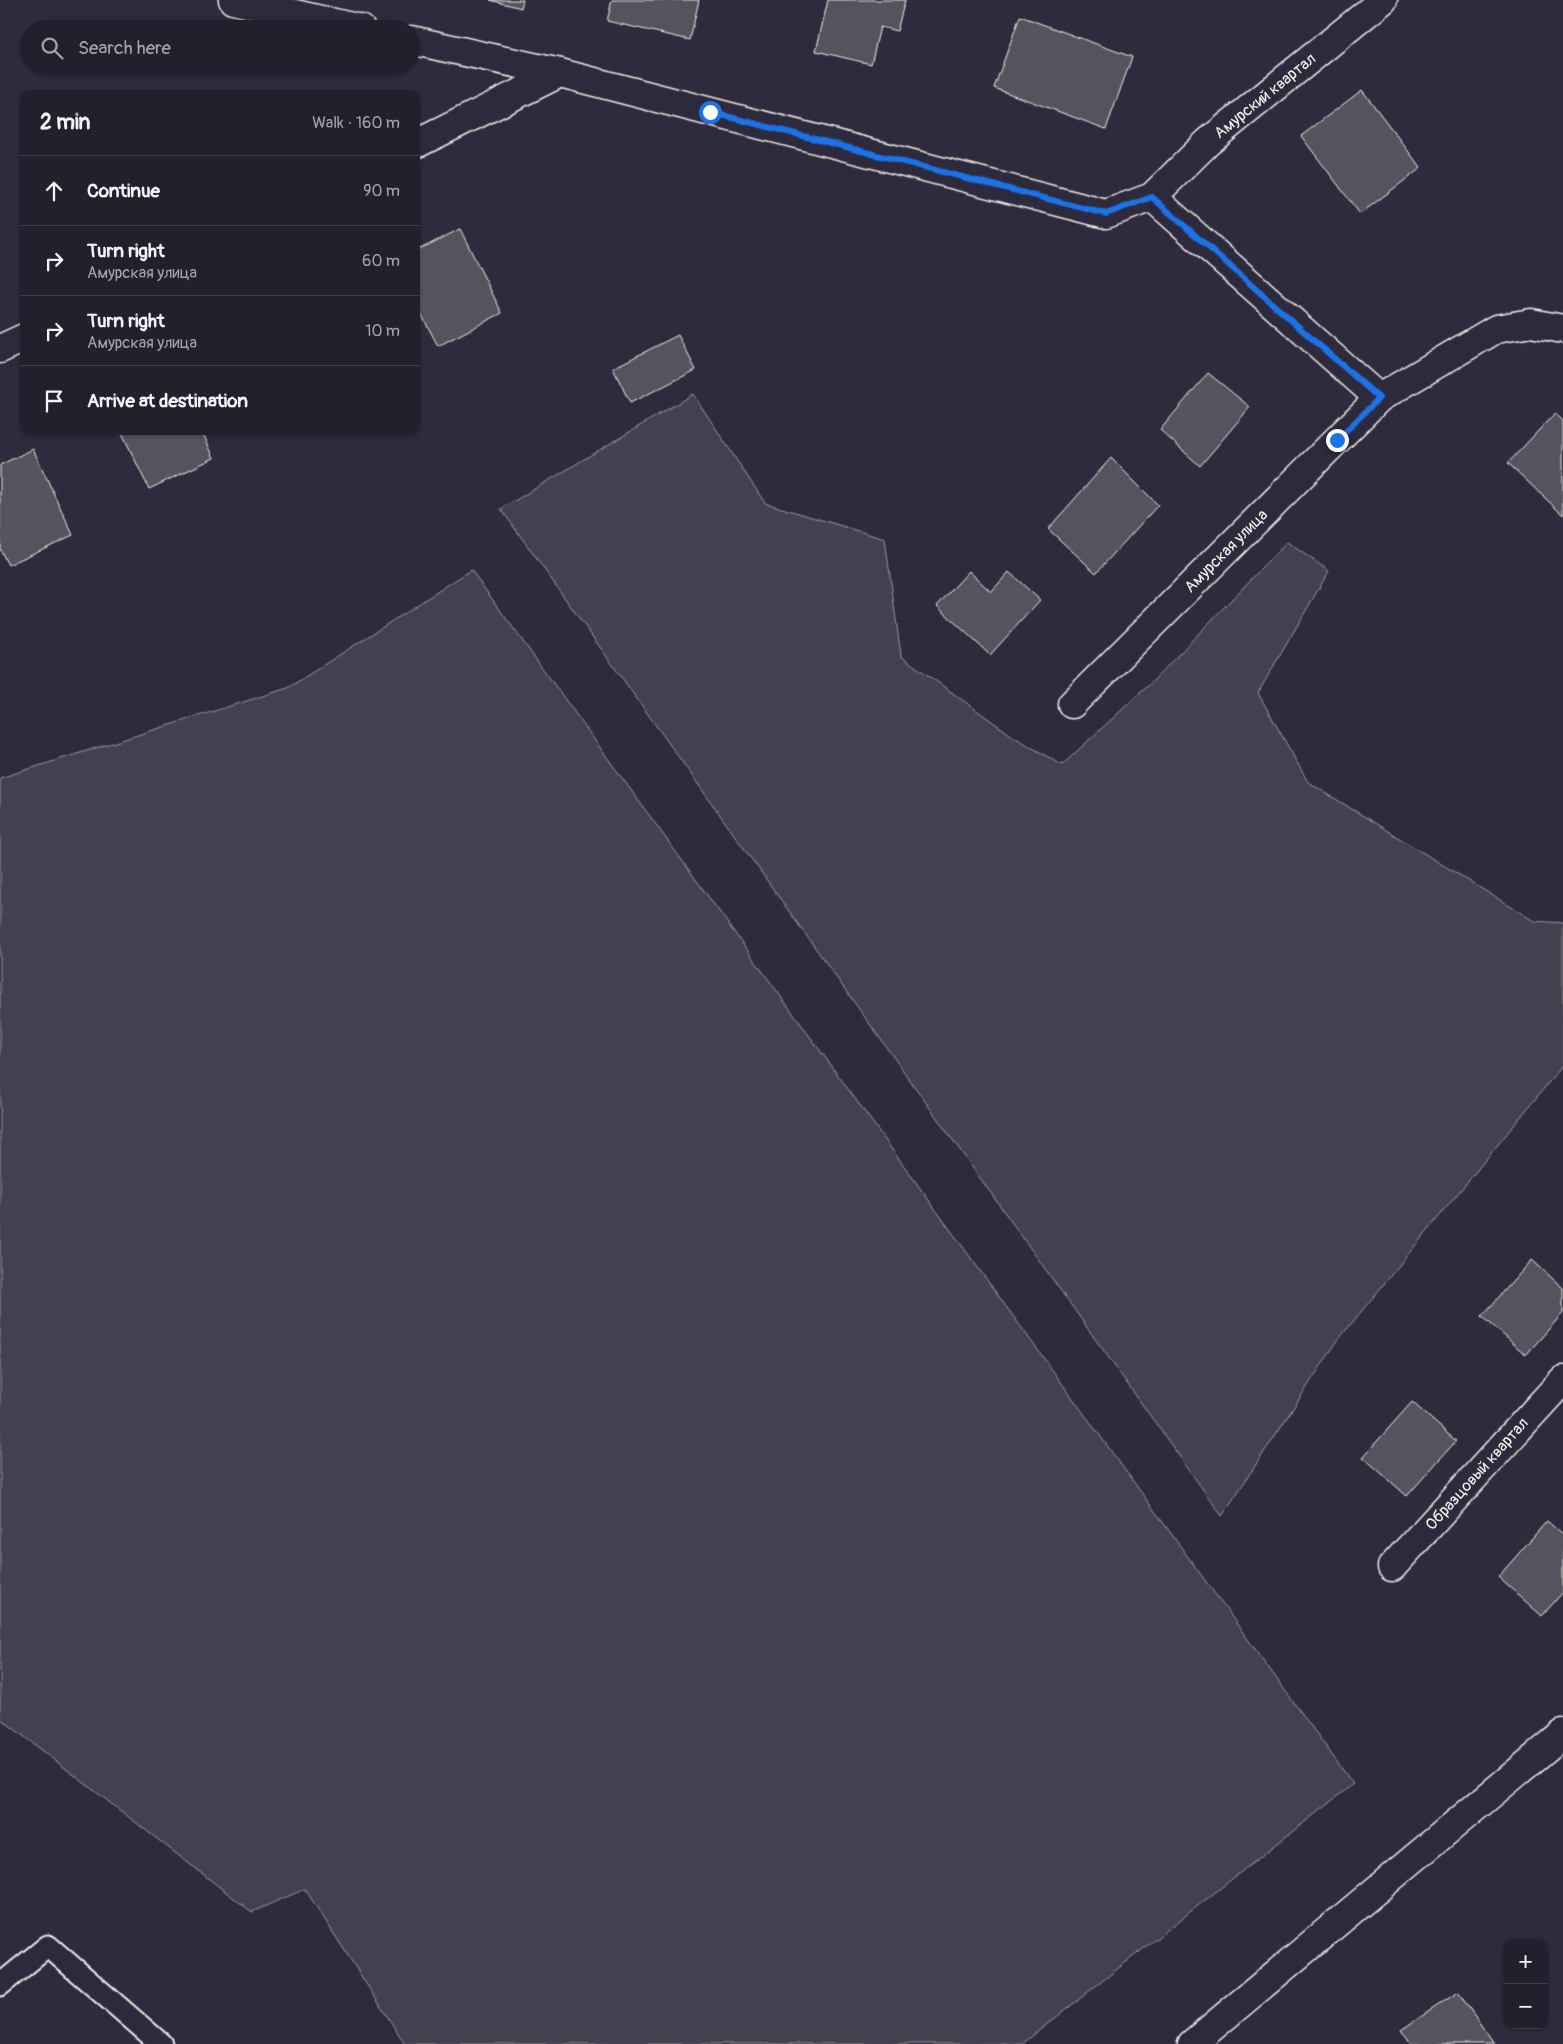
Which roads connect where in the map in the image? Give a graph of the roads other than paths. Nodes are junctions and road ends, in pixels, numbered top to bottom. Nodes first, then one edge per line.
1 (233, 0) edge
2 (1383, 0) edge
3 (321, 20) edge
4 (420, 42) edge
5 (560, 73) junction
6 (420, 142) edge
7 (1152, 197) junction
8 (1563, 329) edge
9 (20, 340) edge
10 (0, 349) edge
11 (1379, 398) junction
12 (1072, 704) dead end
13 (1563, 1380) edge
14 (1392, 1567) dead end
15 (1563, 1734) edge
16 (0, 1985) edge
17 (161, 2044) edge
18 (1192, 2044) edge

1 - 3 street
2 - 7 street, Амурский квартал
4 - 5 street
5 - 6 street
5 - 7 street
7 - 11 street
8 - 11 street, Амурская улица
9 - 10 street
11 - 12 street, Амурская улица
13 - 14 street, Образцовый квартал
15 - 18 street
16 - 17 lane

